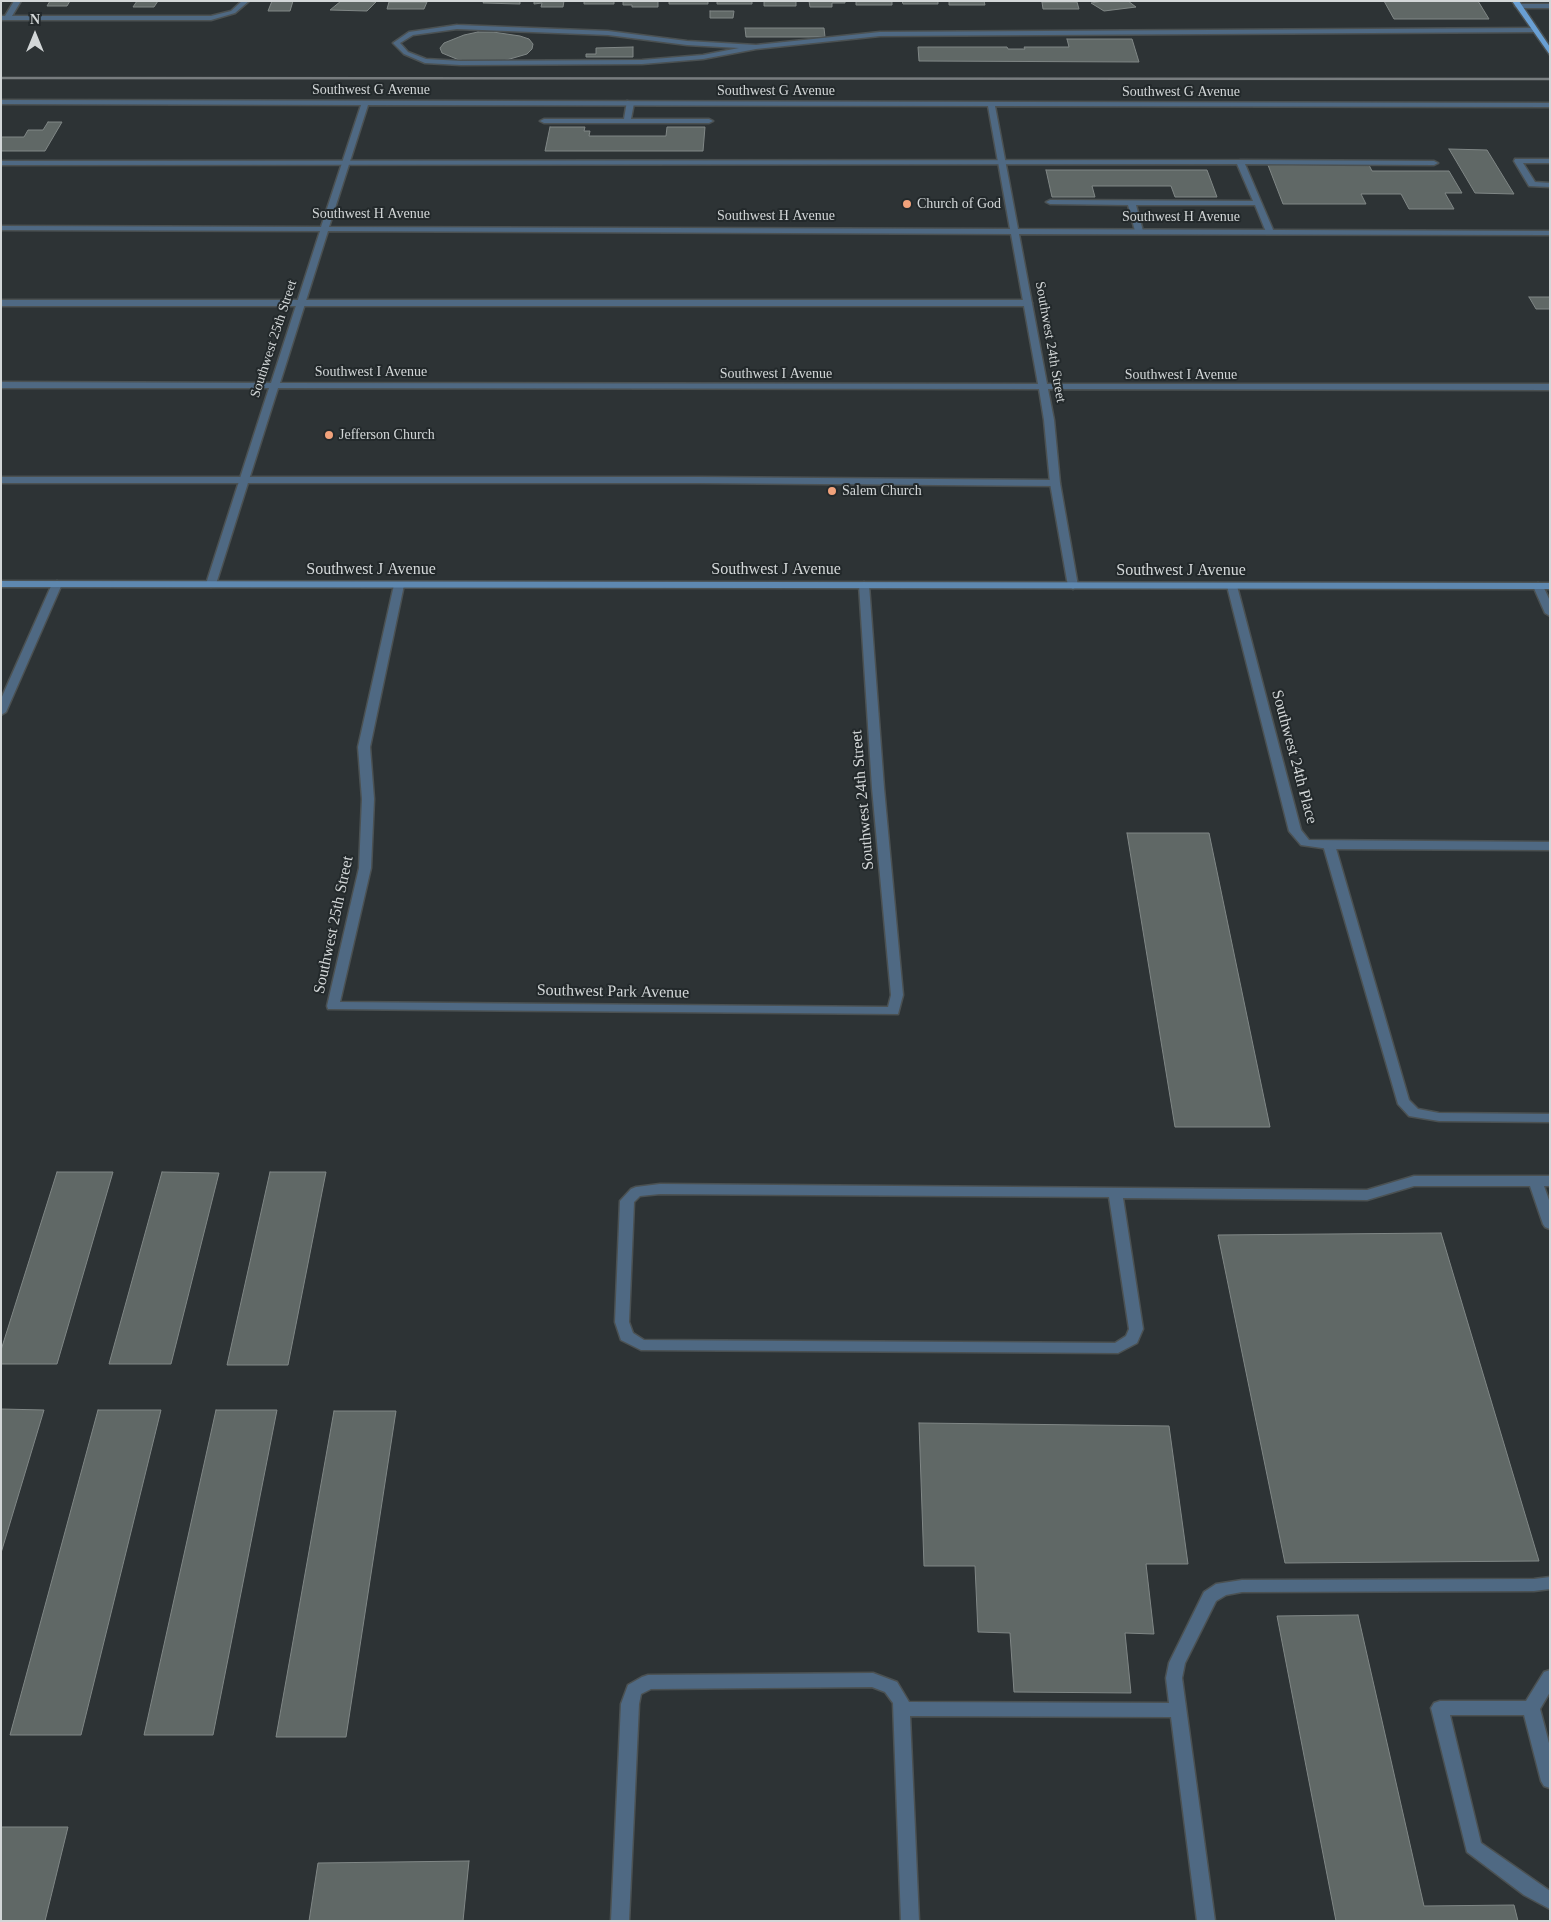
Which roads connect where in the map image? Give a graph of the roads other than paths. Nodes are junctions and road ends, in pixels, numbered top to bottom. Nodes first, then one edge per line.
1 (18, 1) edge
2 (246, 1) edge
3 (1516, 4) edge
4 (1550, 6) edge
5 (4, 18) edge
6 (1534, 30) junction
7 (756, 47) junction
8 (1550, 53) edge
9 (1, 102) edge
10 (365, 103) junction
11 (630, 103) junction
12 (991, 104) junction
13 (1550, 105) edge
14 (544, 121) dead end
15 (627, 121) junction
16 (709, 121) dead end
17 (1550, 161) edge
18 (1002, 162) junction
19 (1240, 162) junction
20 (1, 163) edge
21 (346, 163) junction
22 (1434, 163) dead end
23 (1550, 184) edge
24 (1050, 202) dead end
25 (1131, 202) junction
26 (1257, 203) junction
27 (1, 228) edge
28 (325, 228) junction
29 (1014, 230) junction
30 (1139, 231) junction
31 (1270, 232) junction
32 (1550, 233) edge
33 (1, 303) edge
34 (301, 303) junction
35 (1028, 303) junction
36 (1, 385) edge
37 (275, 386) junction
38 (1550, 387) edge
39 (1043, 388) junction
40 (1, 480) edge
41 (244, 480) junction
42 (1055, 483) junction
43 (1, 584) edge
44 (57, 584) junction
45 (211, 584) junction
46 (399, 585) junction
47 (864, 585) junction
48 (1074, 586) junction
49 (1232, 586) junction
50 (1538, 586) junction
51 (1550, 586) edge
52 (1550, 613) edge
53 (1, 712) edge
54 (1329, 845) junction
55 (1550, 846) edge
56 (333, 1006) joint
57 (892, 1011) joint
58 (1550, 1118) edge
59 (1535, 1181) junction
60 (1550, 1181) edge
61 (1115, 1193) junction
62 (1550, 1224) edge
63 (1550, 1583) edge
64 (1550, 1677) edge
65 (1531, 1708) junction
66 (901, 1709) junction
67 (1178, 1710) junction
68 (1550, 1781) edge
69 (1550, 1901) edge
70 (620, 1921) edge
71 (910, 1921) edge
72 (1206, 1921) edge

1 - 5 street
2 - 5 street
3 - 4 street
3 - 6 main road
6 - 7 street
6 - 8 main road
7 - 7 street
9 - 10 street, Southwest G Avenue
10 - 11 street, Southwest G Avenue
10 - 21 street, Southwest 25th Street
11 - 12 street, Southwest G Avenue
11 - 15 street
12 - 13 street, Southwest G Avenue
12 - 18 street, Southwest 24th Street
14 - 15 street
15 - 16 street
17 - 23 street
18 - 19 street
18 - 21 street
18 - 29 street, Southwest 24th Street
19 - 22 street
19 - 26 street
20 - 21 street
21 - 28 street, Southwest 25th Street
24 - 25 street
25 - 26 street
25 - 30 street
26 - 31 street
27 - 28 street, Southwest H Avenue
28 - 29 street, Southwest H Avenue
28 - 34 street, Southwest 25th Street
29 - 30 street, Southwest H Avenue
29 - 35 street, Southwest 24th Street
30 - 31 street, Southwest H Avenue
31 - 32 street, Southwest H Avenue
33 - 34 street
34 - 35 street
34 - 37 street, Southwest 25th Street
35 - 39 street, Southwest 24th Street
36 - 37 street, Southwest I Avenue
37 - 39 street, Southwest I Avenue
37 - 41 street, Southwest 25th Street
38 - 39 street, Southwest I Avenue
39 - 42 street, Southwest 24th Street
40 - 41 street
41 - 42 street
41 - 45 street, Southwest 25th Street
42 - 48 street, Southwest 24th Street
43 - 44 street, Southwest J Avenue
44 - 45 street, Southwest J Avenue
44 - 53 street
45 - 46 street, Southwest J Avenue
46 - 47 street, Southwest J Avenue
46 - 56 street, Southwest 25th Street
47 - 48 street, Southwest J Avenue
47 - 57 street, Southwest 24th Street
48 - 49 street, Southwest J Avenue
49 - 50 street, Southwest J Avenue
49 - 54 street, Southwest 24th Place
50 - 51 street, Southwest J Avenue
50 - 52 street
54 - 55 street, Southwest 24th Place
54 - 58 street
56 - 57 street, Southwest Park Avenue
59 - 60 street
59 - 61 street
59 - 62 street
61 - 61 street
63 - 67 street
64 - 65 street
65 - 68 street
65 - 69 street
66 - 67 street
66 - 70 street
66 - 71 street
67 - 72 street

